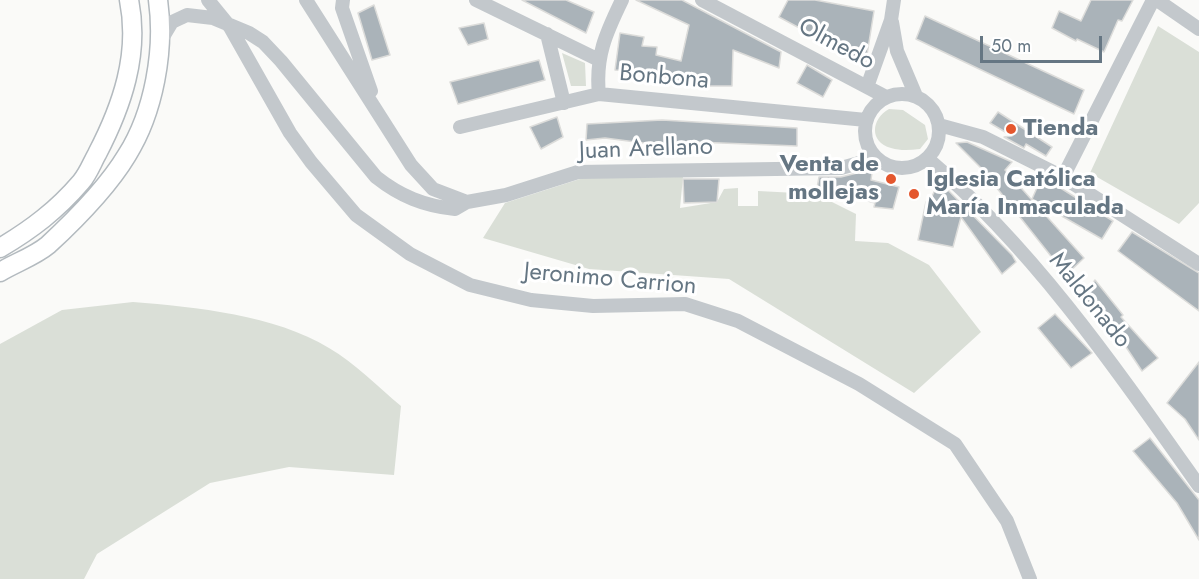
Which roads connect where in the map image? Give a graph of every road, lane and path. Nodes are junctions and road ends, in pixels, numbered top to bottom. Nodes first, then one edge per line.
1 (129, 0) edge
2 (158, 0) edge
3 (208, 0) edge
4 (306, 0) edge
5 (343, 0) edge
6 (476, 0) edge
7 (622, 0) edge
8 (702, 0) edge
9 (894, 0) edge
10 (1155, 0) edge
11 (891, 20) junction
12 (230, 27) junction
13 (1199, 29) edge
14 (547, 34) junction
15 (158, 44) junction
16 (599, 60) junction
17 (867, 87) junction
18 (599, 94) junction
19 (916, 96) junction
20 (886, 97) junction
21 (564, 103) junction
22 (379, 113) junction
23 (866, 120) junction
24 (939, 125) junction
25 (460, 127) dead end
26 (877, 158) junction
27 (927, 158) junction
28 (1063, 177) junction
29 (467, 202) junction
30 (0, 248) edge
31 (1199, 264) edge
32 (0, 272) edge
33 (1199, 486) edge
34 (1030, 579) edge

1 - 30 street
2 - 15 street
3 - 12 street, Jeronimo Carrion
4 - 22 street
5 - 22 street
6 - 14 street
7 - 16 street
8 - 17 street, Olmedo
9 - 11 street
10 - 13 street
10 - 28 street
11 - 17 street
11 - 19 street
12 - 15 street, Juan Arellano
12 - 29 street, Juan Arellano
12 - 34 street, Jeronimo Carrion
14 - 16 street
14 - 21 street
15 - 32 street
16 - 18 street
17 - 20 street, Olmedo
18 - 21 street, Bonbona
18 - 23 street, Bonbona
19 - 20 street
19 - 24 street
20 - 23 street
21 - 25 street, Bonbona
22 - 29 street
23 - 26 street
24 - 27 street
24 - 28 street
26 - 27 street
26 - 29 street, Juan Arellano
27 - 33 street, Maldonado
28 - 31 street

